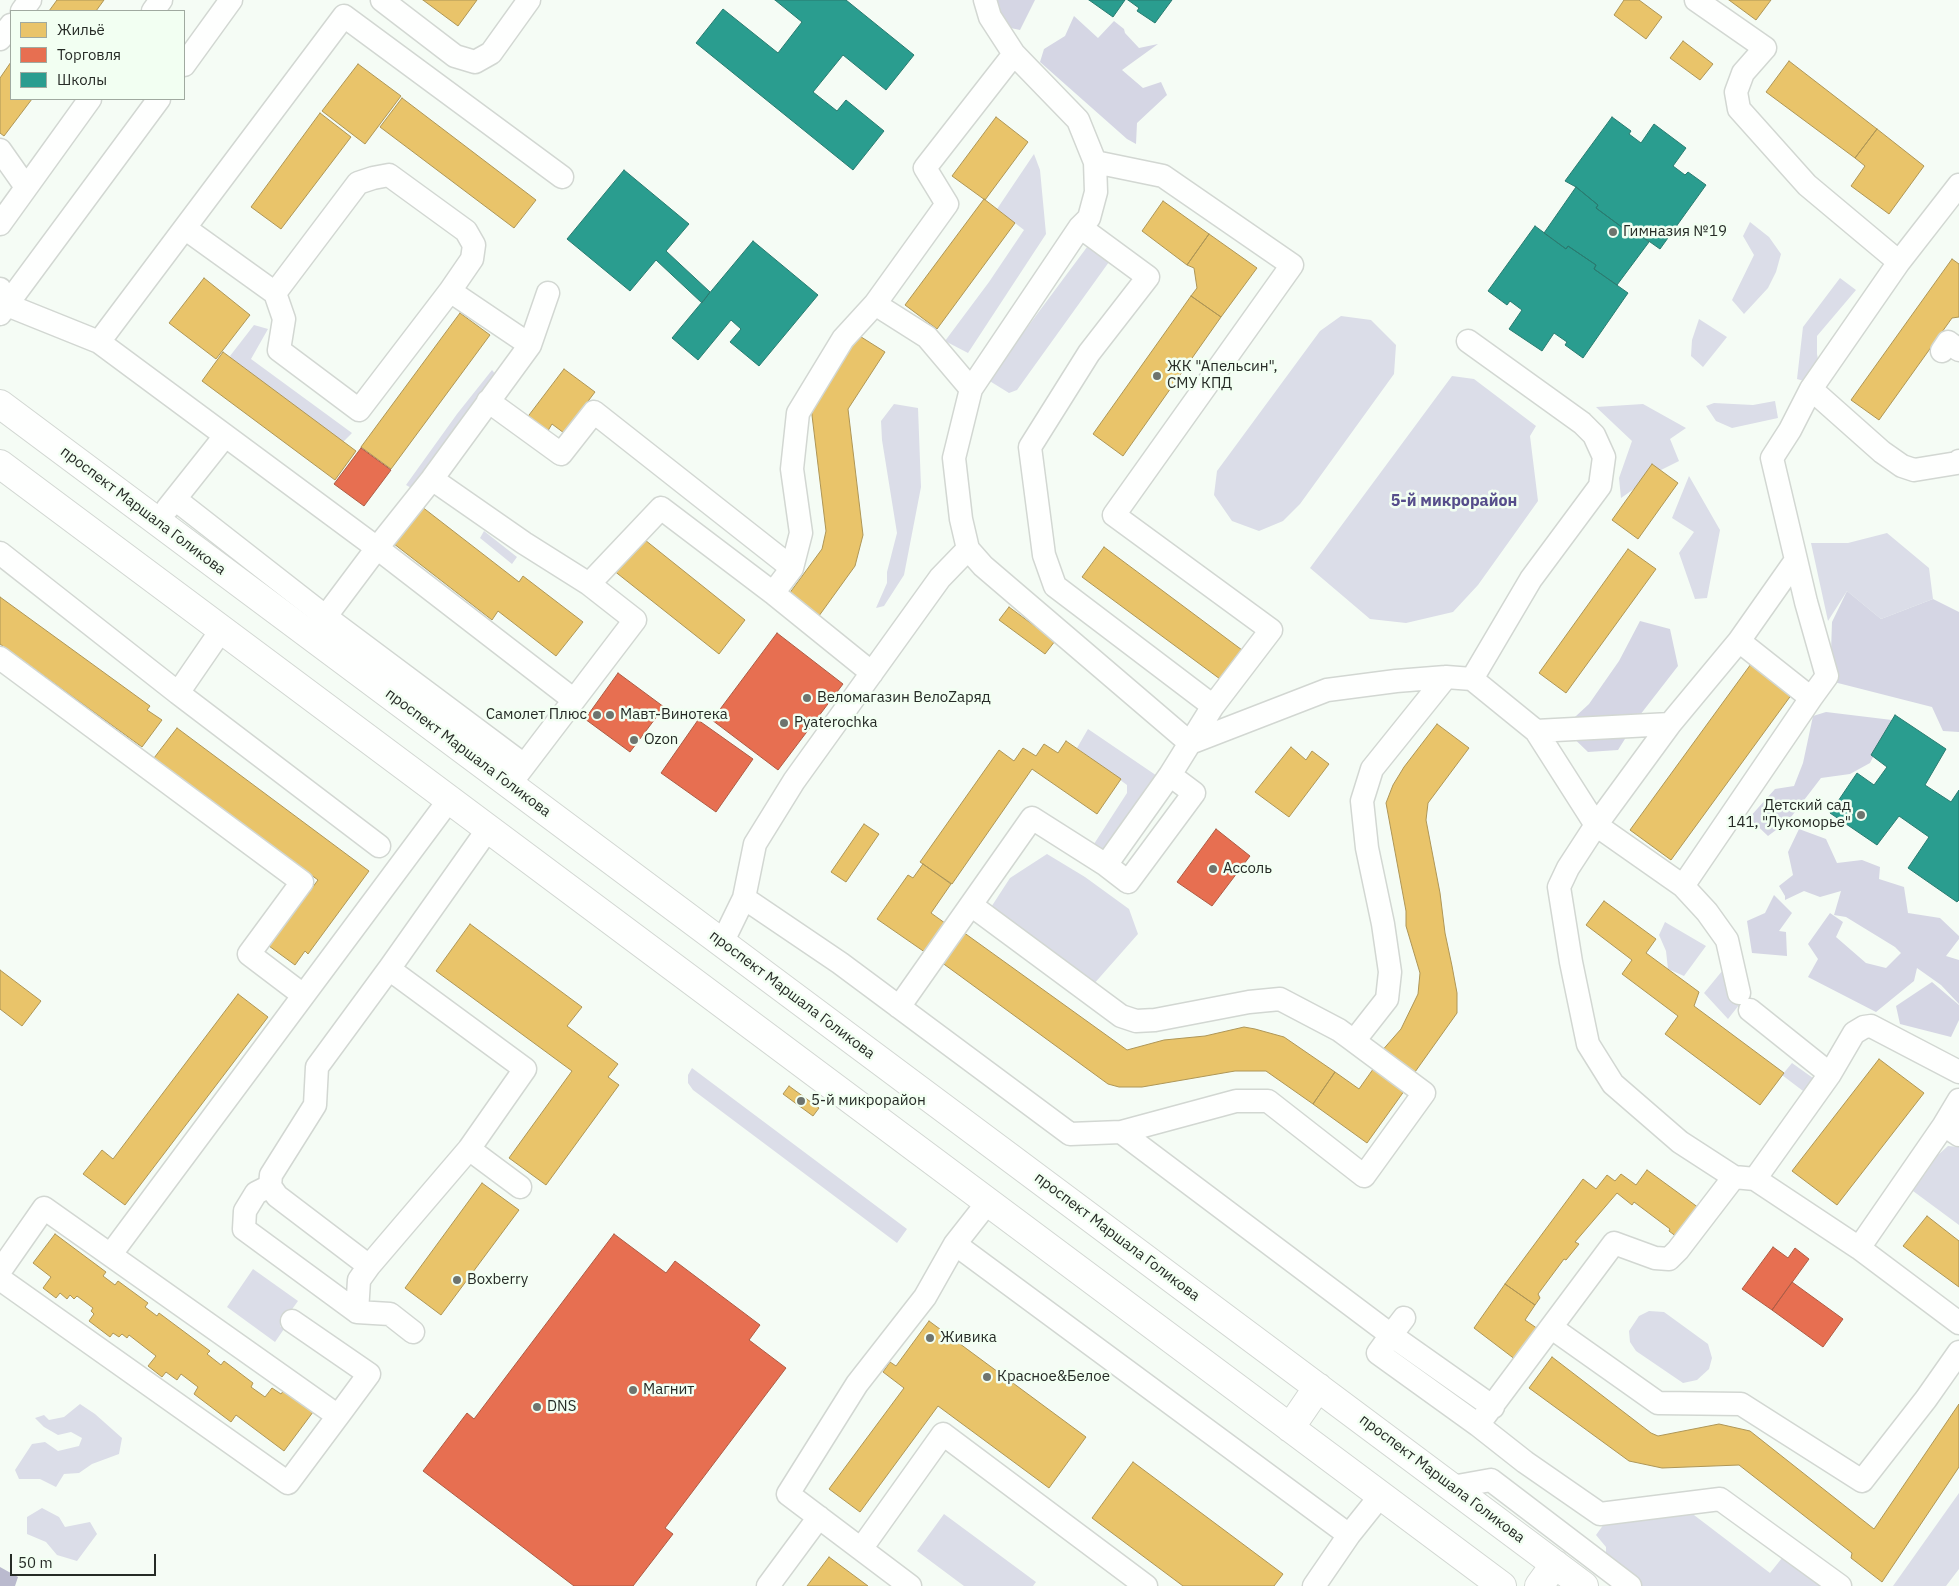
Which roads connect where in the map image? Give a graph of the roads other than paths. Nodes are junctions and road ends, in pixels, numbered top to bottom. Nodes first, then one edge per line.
1 (231, 0) edge
2 (382, 0) edge
3 (529, 0) edge
4 (985, 0) edge
5 (1696, 0) edge
6 (348, 8) edge
7 (10, 26) edge
8 (0, 39) edge
9 (1014, 54) junction
10 (185, 64) edge
11 (89, 100) edge
12 (158, 100) edge
13 (0, 150) edge
14 (1095, 162) junction
15 (562, 177) dead end
16 (1959, 185) edge
17 (26, 188) junction
18 (0, 224) edge
19 (1080, 227) junction
20 (186, 229) junction
21 (1899, 262) junction
22 (450, 291) junction
23 (275, 293) junction
24 (548, 294) dead end
25 (2, 303) edge
26 (875, 304) junction
27 (1468, 341) dead end
28 (99, 342) junction
29 (530, 345) junction
30 (971, 388) junction
31 (1811, 389) junction
32 (488, 401) junction
33 (3, 414) edge
34 (225, 436) junction
35 (1959, 460) edge
36 (0, 464) edge
37 (432, 479) junction
38 (175, 499) junction
39 (157, 521) junction
40 (377, 548) junction
41 (968, 549) junction
42 (0, 553) edge
43 (1796, 560) junction
44 (792, 568) junction
45 (589, 584) junction
46 (773, 593) junction
47 (319, 626) junction
48 (222, 629) junction
49 (1739, 641) junction
50 (0, 658) edge
51 (872, 673) junction
52 (1446, 677) junction
53 (1472, 679) junction
54 (178, 693) junction
55 (1811, 698) junction
56 (574, 700) junction
57 (1213, 706) junction
58 (1670, 724) junction
59 (1536, 731) junction
60 (1190, 743) junction
61 (517, 775) junction
62 (1170, 775) junction
63 (449, 800) junction
64 (1596, 825) junction
65 (488, 829) junction
66 (379, 846) dead end
67 (1106, 865) junction
68 (1683, 886) junction
69 (744, 898) junction
70 (971, 905) junction
71 (722, 942) junction
72 (389, 969) junction
73 (303, 995) junction
74 (900, 1007) junction
75 (1354, 1040) junction
76 (1959, 1072) edge
77 (1830, 1074) junction
78 (1959, 1100) edge
79 (1952, 1130) edge
80 (1120, 1132) junction
81 (469, 1149) junction
82 (1745, 1178) junction
83 (270, 1186) junction
84 (520, 1187) dead end
85 (988, 1202) junction
86 (955, 1244) junction
87 (1859, 1248) junction
88 (111, 1254) junction
89 (369, 1266) junction
90 (0, 1271) edge
91 (0, 1279) edge
92 (357, 1312) junction
93 (292, 1322) dead end
94 (1959, 1323) edge
95 (1398, 1326) junction
96 (1552, 1328) junction
97 (413, 1332) dead end
98 (1959, 1352) edge
99 (1318, 1387) junction
100 (1493, 1407) junction
101 (338, 1416) junction
102 (1478, 1425) junction
103 (1290, 1428) junction
104 (1452, 1487) junction
105 (1381, 1496) junction
106 (1585, 1504) junction
107 (819, 1517) junction
108 (1562, 1534) junction
109 (1349, 1535) junction
110 (860, 1549) junction
111 (1555, 1564) junction
112 (768, 1586) edge
113 (910, 1586) edge
114 (1146, 1586) edge
115 (1314, 1586) edge
116 (1502, 1586) edge
117 (1540, 1586) edge
118 (1584, 1586) edge
119 (1630, 1586) edge
120 (1840, 1586) edge

1 - 10 street
2 - 3 street
4 - 9 street
5 - 21 street
6 - 15 street
6 - 20 street
7 - 8 street
9 - 14 street
9 - 26 street
11 - 17 street
12 - 25 street
13 - 17 street
14 - 19 street
14 - 57 street
16 - 21 street
17 - 18 street
19 - 30 street
19 - 57 street
20 - 23 street
20 - 28 street
21 - 31 street
22 - 23 street
22 - 23 street
22 - 29 street
24 - 29 street
25 - 28 street
26 - 30 street
26 - 44 street
27 - 53 street
28 - 34 street
29 - 32 street
30 - 41 street
31 - 35 street
31 - 43 street
32 - 37 street
32 - 44 street
33 - 39 main road, проспект Маршала Голикова
34 - 38 street
34 - 40 street
36 - 48 main road
37 - 40 street
37 - 45 street
38 - 39 street
38 - 47 street
39 - 47 main road, проспект Маршала Голикова
40 - 47 street
40 - 56 street
41 - 51 street
41 - 60 street
42 - 54 street
43 - 49 street
43 - 55 street
44 - 46 street
45 - 46 street
45 - 56 street
46 - 51 street
47 - 61 main road, проспект Маршала Голикова
48 - 54 street
48 - 63 main road
49 - 55 street
49 - 58 street
50 - 73 street
51 - 69 street
52 - 53 street
52 - 60 street
52 - 75 street
53 - 59 street
54 - 66 street
55 - 68 street
56 - 61 street
57 - 60 street
58 - 59 street
58 - 64 street
59 - 64 street
60 - 62 street
61 - 71 main road, проспект Маршала Голикова
62 - 67 street
62 - 67 street
63 - 65 main road
63 - 73 street
64 - 68 street
64 - 82 street
65 - 72 street
65 - 85 main road
67 - 70 street
68 - 77 street
69 - 71 street
69 - 74 street
70 - 74 street
70 - 75 street
71 - 99 main road, проспект Маршала Голикова
72 - 81 street
72 - 83 street
73 - 88 street
74 - 80 street
75 - 80 street
76 - 77 street
77 - 82 street
78 - 79 street
79 - 87 street
80 - 95 street
81 - 84 street
81 - 89 street
82 - 87 street
82 - 96 street
83 - 89 street
83 - 92 street
85 - 86 street
85 - 103 main road
86 - 107 street
86 - 109 street
87 - 94 street
88 - 90 street
88 - 101 street
89 - 92 street
91 - 101 street
92 - 97 street
93 - 101 street
95 - 100 street
95 - 102 street
96 - 98 street
96 - 100 street
99 - 103 main road
99 - 104 main road, проспект Маршала Голикова
100 - 102 street
102 - 106 street
103 - 105 main road
104 - 108 street
104 - 111 main road, проспект Маршала Голикова
105 - 109 street
105 - 116 main road
106 - 108 street
106 - 120 street
107 - 110 street
107 - 112 street
108 - 119 street
109 - 115 street
110 - 113 street
110 - 114 street
111 - 117 main road
111 - 118 main road, проспект Маршала Голикова

